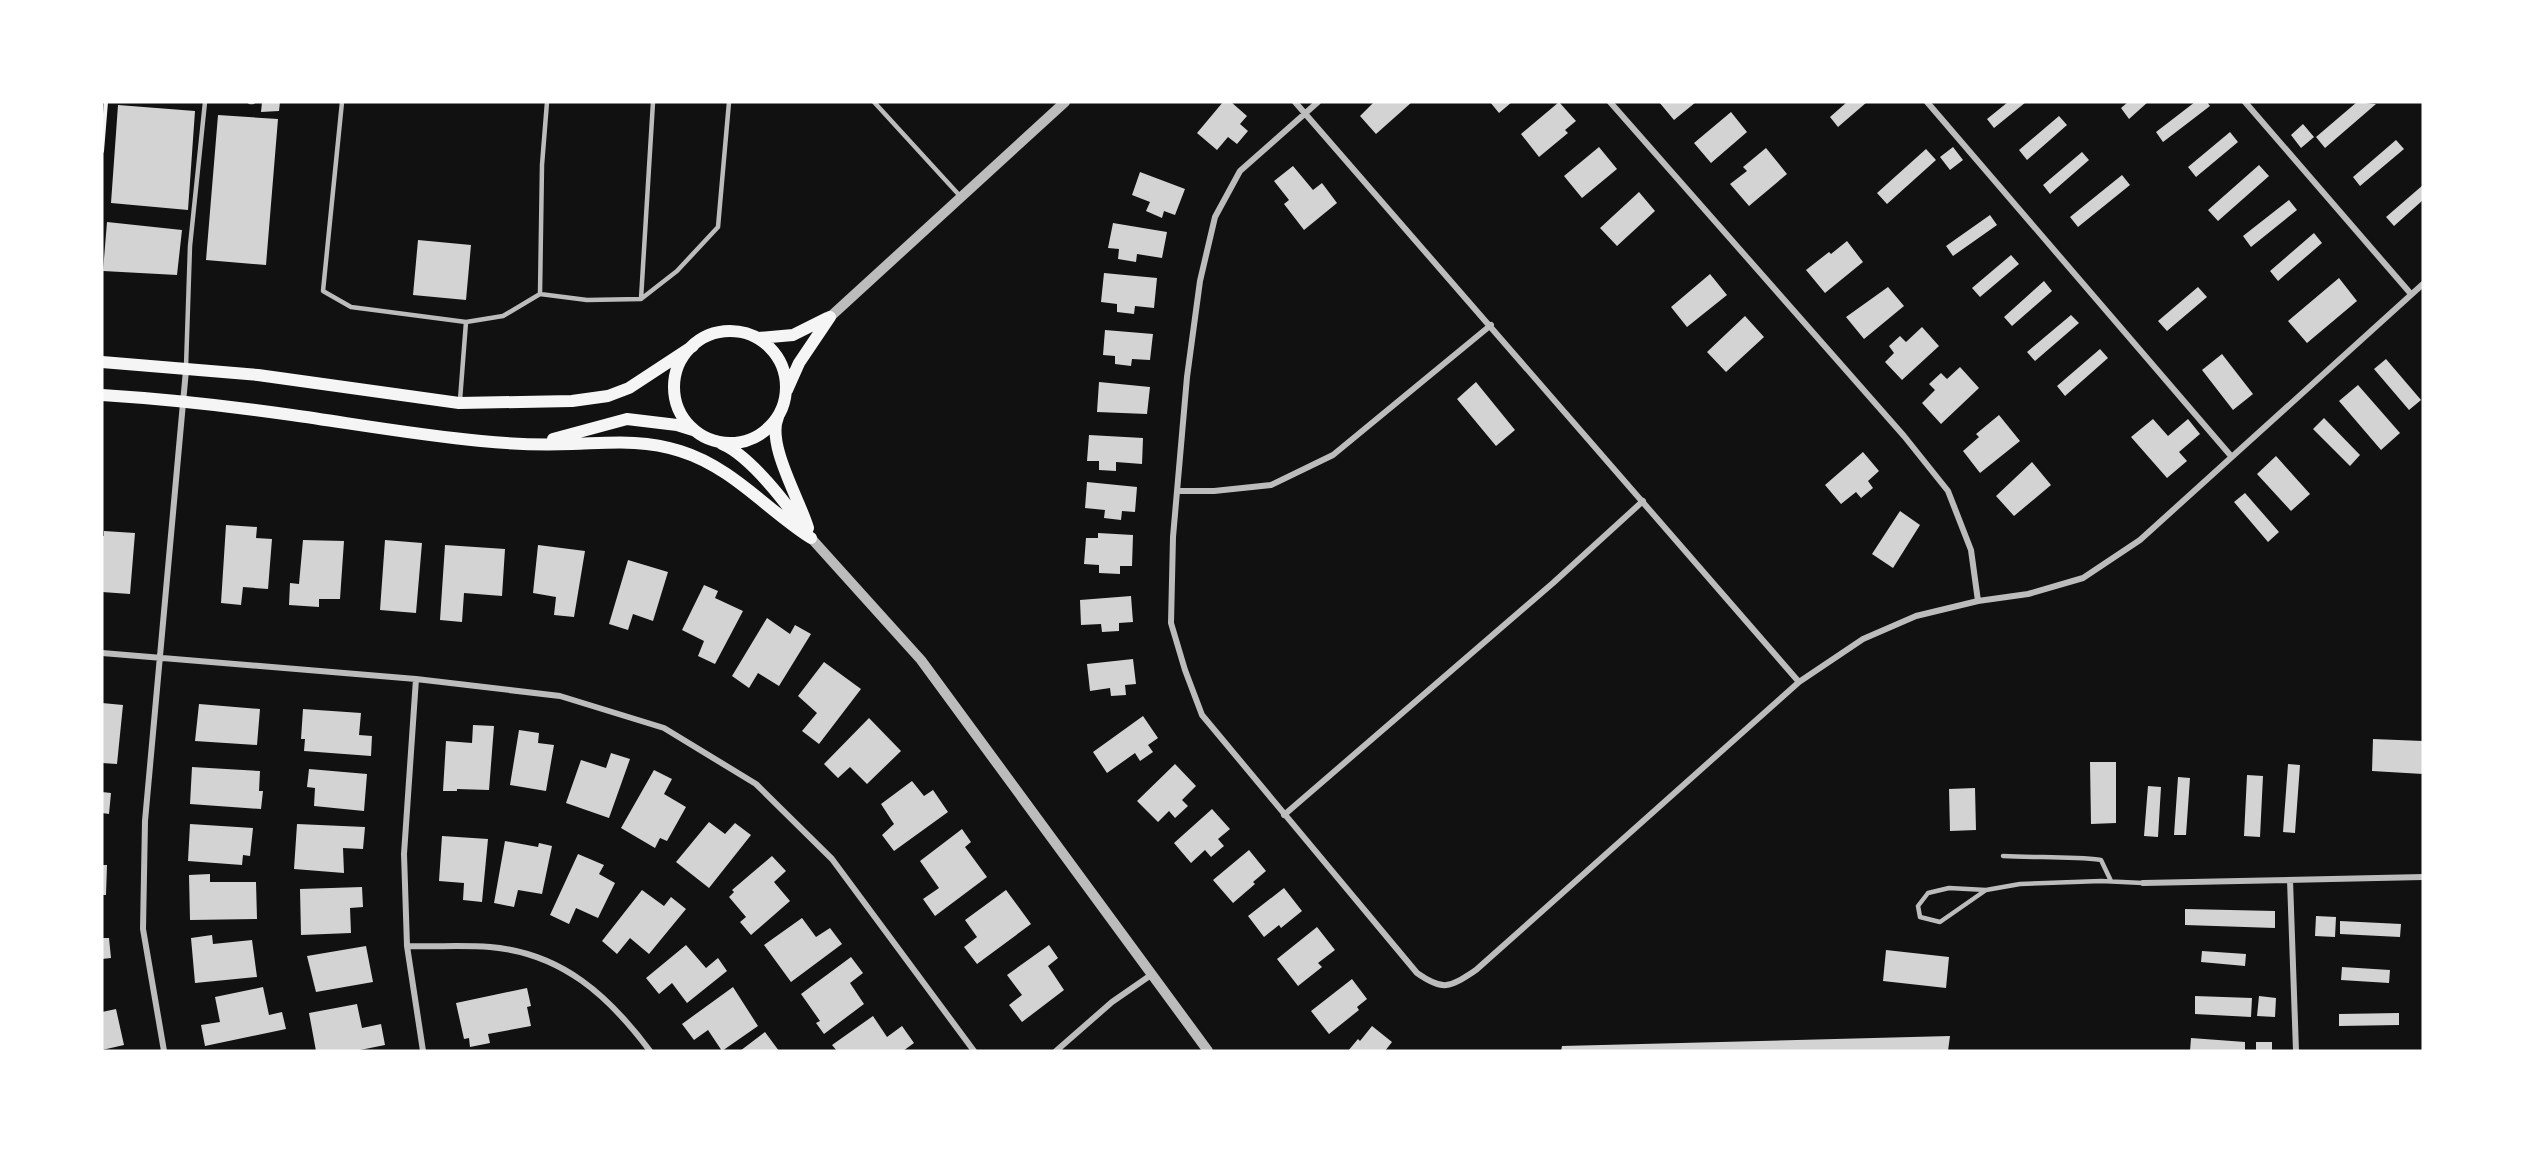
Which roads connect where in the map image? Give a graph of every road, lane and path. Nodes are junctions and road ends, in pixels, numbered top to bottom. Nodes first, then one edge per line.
1 (106, 102) edge
2 (205, 102) edge
3 (342, 102) edge
4 (547, 102) edge
5 (652, 102) edge
6 (729, 102) edge
7 (874, 102) edge
8 (1065, 102) edge
9 (1295, 102) edge
10 (1318, 102) edge
11 (1610, 102) edge
12 (1927, 102) edge
13 (2245, 102) edge
14 (1306, 114) junction
15 (102, 151) edge
16 (960, 196) junction
17 (2423, 284) edge
18 (540, 294) junction
19 (2411, 294) junction
20 (641, 299) junction
21 (830, 317) junction
22 (466, 322) junction
23 (1491, 325) junction
24 (758, 338) junction
25 (693, 346) junction
26 (102, 362) edge
27 (186, 370) junction
28 (787, 387) junction
29 (102, 394) edge
30 (183, 401) junction
31 (459, 403) junction
32 (776, 420) junction
33 (691, 428) junction
34 (717, 442) junction
35 (540, 443) junction
36 (2231, 456) junction
37 (1177, 491) junction
38 (1643, 501) junction
39 (812, 538) junction
40 (1978, 601) junction
41 (102, 653) edge
42 (160, 657) junction
43 (416, 679) junction
44 (1799, 682) junction
45 (1284, 815) junction
46 (2003, 856) dead end
47 (2423, 877) edge
48 (2290, 880) junction
49 (2111, 881) junction
50 (2143, 883) joint
51 (1986, 890) junction
52 (407, 946) junction
53 (1151, 975) junction
54 (164, 1051) edge
55 (423, 1051) edge
56 (650, 1051) edge
57 (974, 1051) edge
58 (1056, 1051) edge
59 (1208, 1051) edge
60 (2296, 1051) edge

1 - 15 path
2 - 27 lane
3 - 22 lane
4 - 18 lane
5 - 20 lane
6 - 20 lane
7 - 16 lane
8 - 16 street
9 - 14 street
10 - 14 street
11 - 40 street
12 - 36 street
13 - 19 street
14 - 23 street
14 - 37 street
16 - 21 street
17 - 19 street
18 - 20 lane
18 - 22 lane
19 - 36 street
21 - 24 main road
21 - 28 main road
22 - 31 lane
23 - 37 street
23 - 38 street
24 - 25 main road
24 - 28 main road
25 - 31 main road
25 - 33 main road
26 - 27 main road
27 - 30 street
27 - 31 main road
28 - 32 main road
29 - 30 main road
30 - 35 main road
30 - 42 street
32 - 34 main road
32 - 39 main road
33 - 34 main road
33 - 35 main road
34 - 39 main road
35 - 39 main road
36 - 40 street
37 - 45 street
38 - 44 street
38 - 45 street
39 - 53 street
40 - 44 street
41 - 42 street
42 - 43 street
42 - 54 street
43 - 52 street
43 - 57 street
44 - 45 street
46 - 49 lane
47 - 48 street
48 - 50 street
48 - 60 street
49 - 50 lane
49 - 51 lane
51 - 51 lane
52 - 55 street
52 - 56 street
53 - 58 street
53 - 59 street

